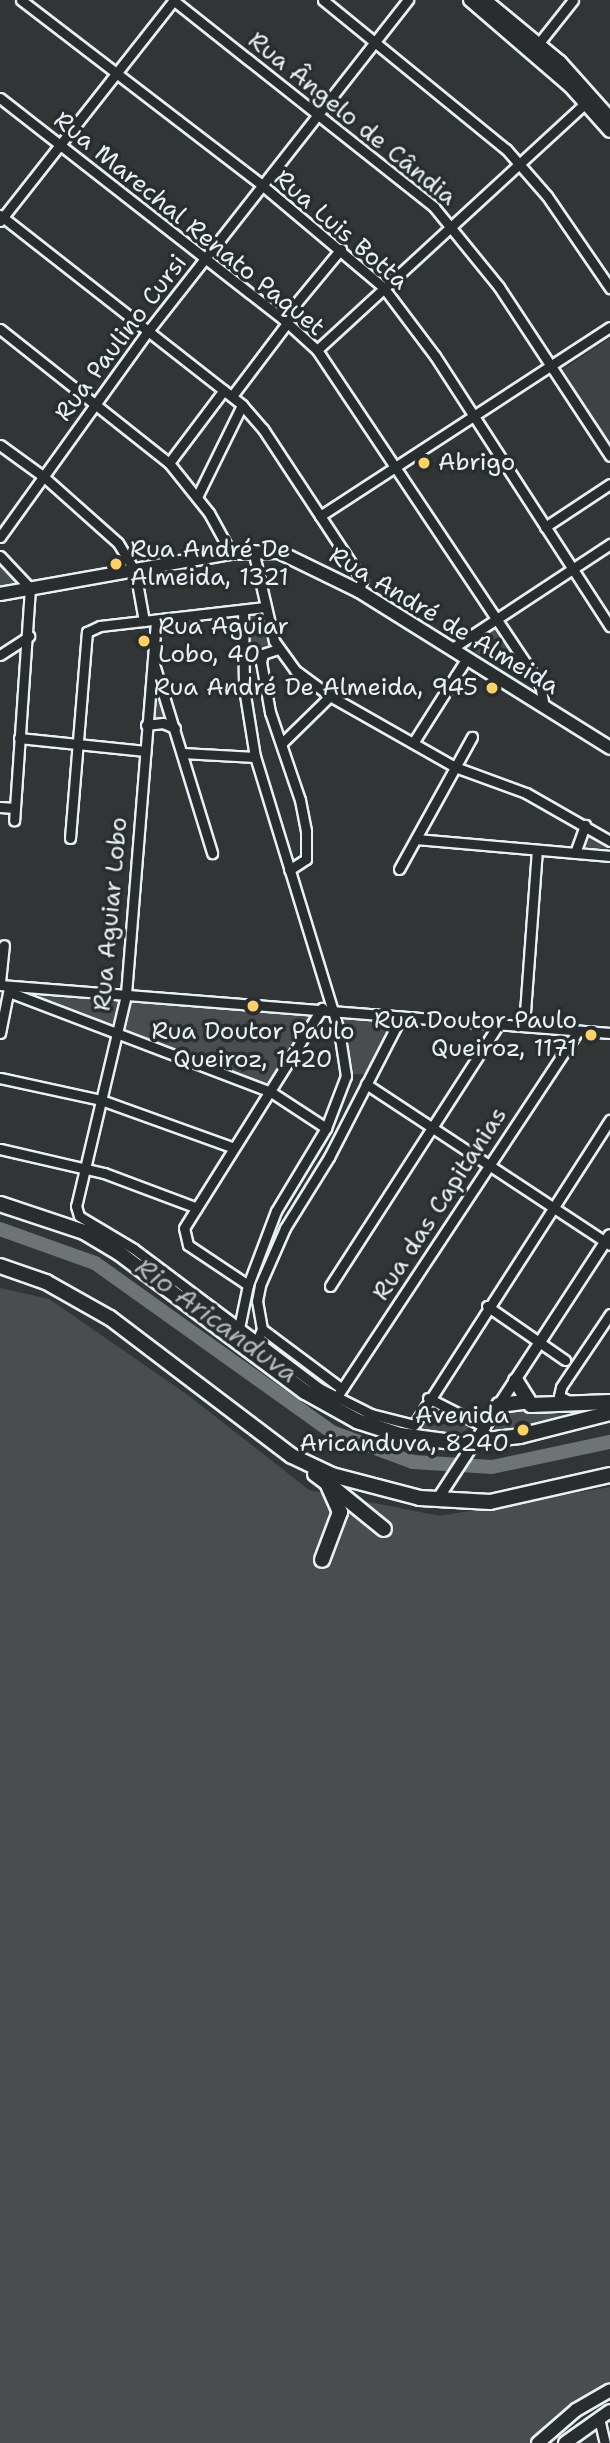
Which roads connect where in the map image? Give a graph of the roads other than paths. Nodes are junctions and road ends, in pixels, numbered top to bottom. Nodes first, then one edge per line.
1 (21, 0) edge
2 (174, 0) edge
3 (323, 0) edge
4 (408, 0) edge
5 (470, 0) edge
6 (485, 0) edge
7 (573, 0) edge
8 (375, 41) junction
9 (536, 48) junction
10 (117, 74) junction
11 (0, 98) edge
12 (589, 99) junction
13 (317, 114) junction
14 (610, 118) edge
15 (610, 131) edge
16 (61, 146) junction
17 (519, 163) junction
18 (263, 186) junction
19 (1, 218) edge
20 (451, 225) junction
21 (341, 249) junction
22 (205, 258) junction
23 (383, 287) junction
24 (610, 288) edge
25 (285, 321) junction
26 (610, 327) edge
27 (0, 329) edge
28 (149, 330) junction
29 (317, 350) junction
30 (551, 366) junction
31 (224, 390) junction
32 (232, 396) junction
33 (93, 404) junction
34 (242, 405) junction
35 (472, 416) junction
36 (0, 445) edge
37 (610, 456) edge
38 (169, 463) junction
39 (397, 467) junction
40 (44, 477) junction
41 (610, 484) edge
42 (197, 497) junction
43 (320, 516) junction
44 (545, 527) junction
45 (0, 537) edge
46 (610, 544) edge
47 (253, 550) junction
48 (231, 553) junction
49 (0, 556) edge
50 (573, 569) junction
51 (135, 571) junction
52 (30, 588) junction
53 (359, 591) junction
54 (0, 594) edge
55 (265, 607) junction
56 (243, 611) junction
57 (498, 619) junction
58 (144, 621) junction
59 (156, 621) junction
60 (610, 626) edge
61 (29, 636) junction
62 (278, 649) junction
63 (451, 649) junction
64 (0, 654) edge
65 (467, 658) junction
66 (152, 660) junction
67 (330, 696) junction
68 (544, 706) junction
69 (146, 725) junction
70 (175, 728) junction
71 (472, 737) dead end
72 (19, 738) junction
73 (76, 743) junction
74 (282, 743) junction
75 (413, 743) junction
76 (610, 748) edge
77 (145, 751) junction
78 (182, 753) junction
79 (255, 757) junction
80 (455, 766) junction
81 (0, 807) edge
82 (15, 808) junction
83 (14, 820) dead end
84 (585, 825) junction
85 (70, 838) dead end
86 (416, 839) junction
87 (610, 841) edge
88 (537, 850) junction
89 (212, 853) dead end
90 (576, 853) junction
91 (610, 856) edge
92 (289, 870) junction
93 (399, 870) dead end
94 (4, 945) dead end
95 (5, 986) edge
96 (125, 995) junction
97 (326, 1008) junction
98 (401, 1017) junction
99 (498, 1025) junction
100 (524, 1026) junction
101 (577, 1031) junction
102 (0, 1033) edge
103 (119, 1033) junction
104 (610, 1033) edge
105 (0, 1078) edge
106 (366, 1084) junction
107 (271, 1092) junction
108 (101, 1100) junction
109 (610, 1120) edge
110 (432, 1127) junction
111 (326, 1128) junction
112 (233, 1148) junction
113 (0, 1149) edge
114 (489, 1164) junction
115 (88, 1168) junction
116 (0, 1204) edge
117 (555, 1204) junction
118 (197, 1208) junction
119 (609, 1241) edge
120 (0, 1266) edge
121 (248, 1285) junction
122 (330, 1286) dead end
123 (487, 1306) junction
124 (610, 1314) edge
125 (239, 1328) junction
126 (262, 1329) junction
127 (257, 1341) junction
128 (539, 1343) junction
129 (565, 1360) dead end
130 (516, 1381) junction
131 (341, 1388) junction
132 (336, 1398) junction
133 (428, 1398) junction
134 (525, 1402) junction
135 (610, 1402) edge
136 (499, 1405) junction
137 (579, 1405) junction
138 (610, 1413) edge
139 (485, 1427) junction
140 (476, 1442) junction
141 (292, 1456) junction
142 (610, 1475) edge
143 (327, 1483) junction
144 (441, 1495) junction
145 (384, 1529) dead end
146 (322, 1560) dead end
147 (610, 2390) edge
148 (604, 2414) edge
149 (538, 2443) edge
150 (565, 2443) edge
151 (605, 2443) edge

1 - 10 street, Rua Luis Botta
2 - 10 street
2 - 13 street, Rua Ângelo de Cândia
3 - 8 street
4 - 8 street, Rua Paulino Cursi
5 - 9 main road
6 - 9 main road
7 - 9 street
8 - 13 street, Rua Paulino Cursi
8 - 17 street
9 - 12 main road
10 - 16 street
10 - 18 street, Rua Luis Botta
11 - 16 street, Rua Marechal Renato Paquet
12 - 14 main road
12 - 15 main road
12 - 17 street
13 - 18 street, Rua Paulino Cursi
13 - 20 street, Rua Ângelo de Cândia
16 - 19 street
16 - 22 street, Rua Marechal Renato Paquet
17 - 20 street
17 - 24 street
18 - 21 street, Rua Luis Botta
18 - 22 street, Rua Paulino Cursi
19 - 28 street
20 - 23 street
20 - 30 street, Rua Ângelo de Cândia
21 - 23 street, Rua Luis Botta
21 - 25 street
22 - 25 street, Rua Marechal Renato Paquet
22 - 28 street, Rua Paulino Cursi
23 - 29 street
23 - 35 street, Rua Luis Botta
25 - 29 street, Rua Marechal Renato Paquet
25 - 32 street
26 - 30 street
27 - 33 street
28 - 31 street
28 - 33 street, Rua Paulino Cursi
29 - 39 street, Rua Marechal Renato Paquet
30 - 35 street
30 - 37 street, Rua Ângelo de Cândia
31 - 32 street
31 - 38 street
32 - 34 street
33 - 38 street
33 - 40 street, Rua Paulino Cursi
34 - 42 street
34 - 43 street
35 - 39 street
35 - 44 street, Rua Luis Botta
36 - 40 street
38 - 42 street
39 - 43 street
39 - 57 street, Rua Marechal Renato Paquet
40 - 45 street, Rua Paulino Cursi
40 - 51 street
41 - 44 street
42 - 48 street
43 - 53 street
44 - 50 street, Rua Luis Botta
46 - 50 street
47 - 48 main road, Rua André de Almeida
47 - 53 main road, Rua André de Almeida
47 - 55 street
48 - 51 main road, Rua André de Almeida
49 - 52 street
50 - 57 street
50 - 60 street, Rua Luis Botta
51 - 52 main road, Rua André de Almeida
51 - 58 street
52 - 54 main road, Rua André de Almeida
52 - 61 street
53 - 63 main road, Rua André de Almeida
55 - 56 street
55 - 62 street
56 - 59 street
56 - 79 street
57 - 63 street
57 - 68 street, Rua Marechal Renato Paquet
58 - 59 street
58 - 73 street
59 - 66 street, Rua Aguiar Lobo
61 - 64 street
61 - 72 street
62 - 67 street
62 - 74 street
63 - 65 main road, Rua André de Almeida
65 - 68 main road, Rua André de Almeida
65 - 75 street
66 - 69 street, Rua Aguiar Lobo
66 - 70 street
67 - 74 street
67 - 75 street
68 - 76 main road, Rua André de Almeida
69 - 70 street
69 - 77 street, Rua Aguiar Lobo
70 - 78 street
71 - 80 street
72 - 73 street
72 - 82 street
73 - 77 street
73 - 85 street
74 - 92 street
75 - 80 street
77 - 96 street, Rua Aguiar Lobo
78 - 79 street
78 - 89 street
79 - 92 street
80 - 84 street
80 - 86 street
81 - 82 street
82 - 83 street
84 - 87 street
84 - 90 street
86 - 88 street
86 - 93 street
88 - 90 street
88 - 100 street
90 - 91 street
92 - 97 street
94 - 95 street
95 - 96 street
95 - 102 street
95 - 103 street
96 - 97 street
96 - 103 street, Rua Aguiar Lobo
97 - 98 street
97 - 107 street
97 - 111 street
98 - 99 street
98 - 106 street
99 - 100 street
99 - 110 street
100 - 101 street
101 - 104 street
101 - 114 street, Rua das Capitanias
103 - 107 street
103 - 108 street, Rua Aguiar Lobo
105 - 108 street
106 - 110 street
106 - 126 street
107 - 111 street
107 - 112 street
108 - 112 street
108 - 115 street, Rua Aguiar Lobo
109 - 117 street
110 - 114 street
110 - 122 street
111 - 121 street
112 - 118 street
113 - 115 street
114 - 117 street
114 - 131 street, Rua das Capitanias
115 - 118 street
115 - 125 street, Rua Aguiar Lobo
116 - 140 highway
117 - 119 street
117 - 123 street
118 - 121 street
119 - 128 street
120 - 141 highway
121 - 125 street
123 - 128 street
123 - 133 street
124 - 137 street
125 - 127 street
126 - 127 street
126 - 131 street
127 - 132 street
128 - 129 street
128 - 130 street
130 - 134 highway
130 - 136 street
131 - 132 street, Rua das Capitanias
132 - 133 street
133 - 139 street
134 - 136 highway
134 - 137 highway
135 - 137 highway
136 - 139 street
138 - 140 highway
139 - 140 street
140 - 144 street
141 - 143 highway
141 - 144 highway
142 - 144 highway
143 - 145 highway
143 - 146 highway
147 - 149 main road
148 - 150 main road
148 - 151 street

